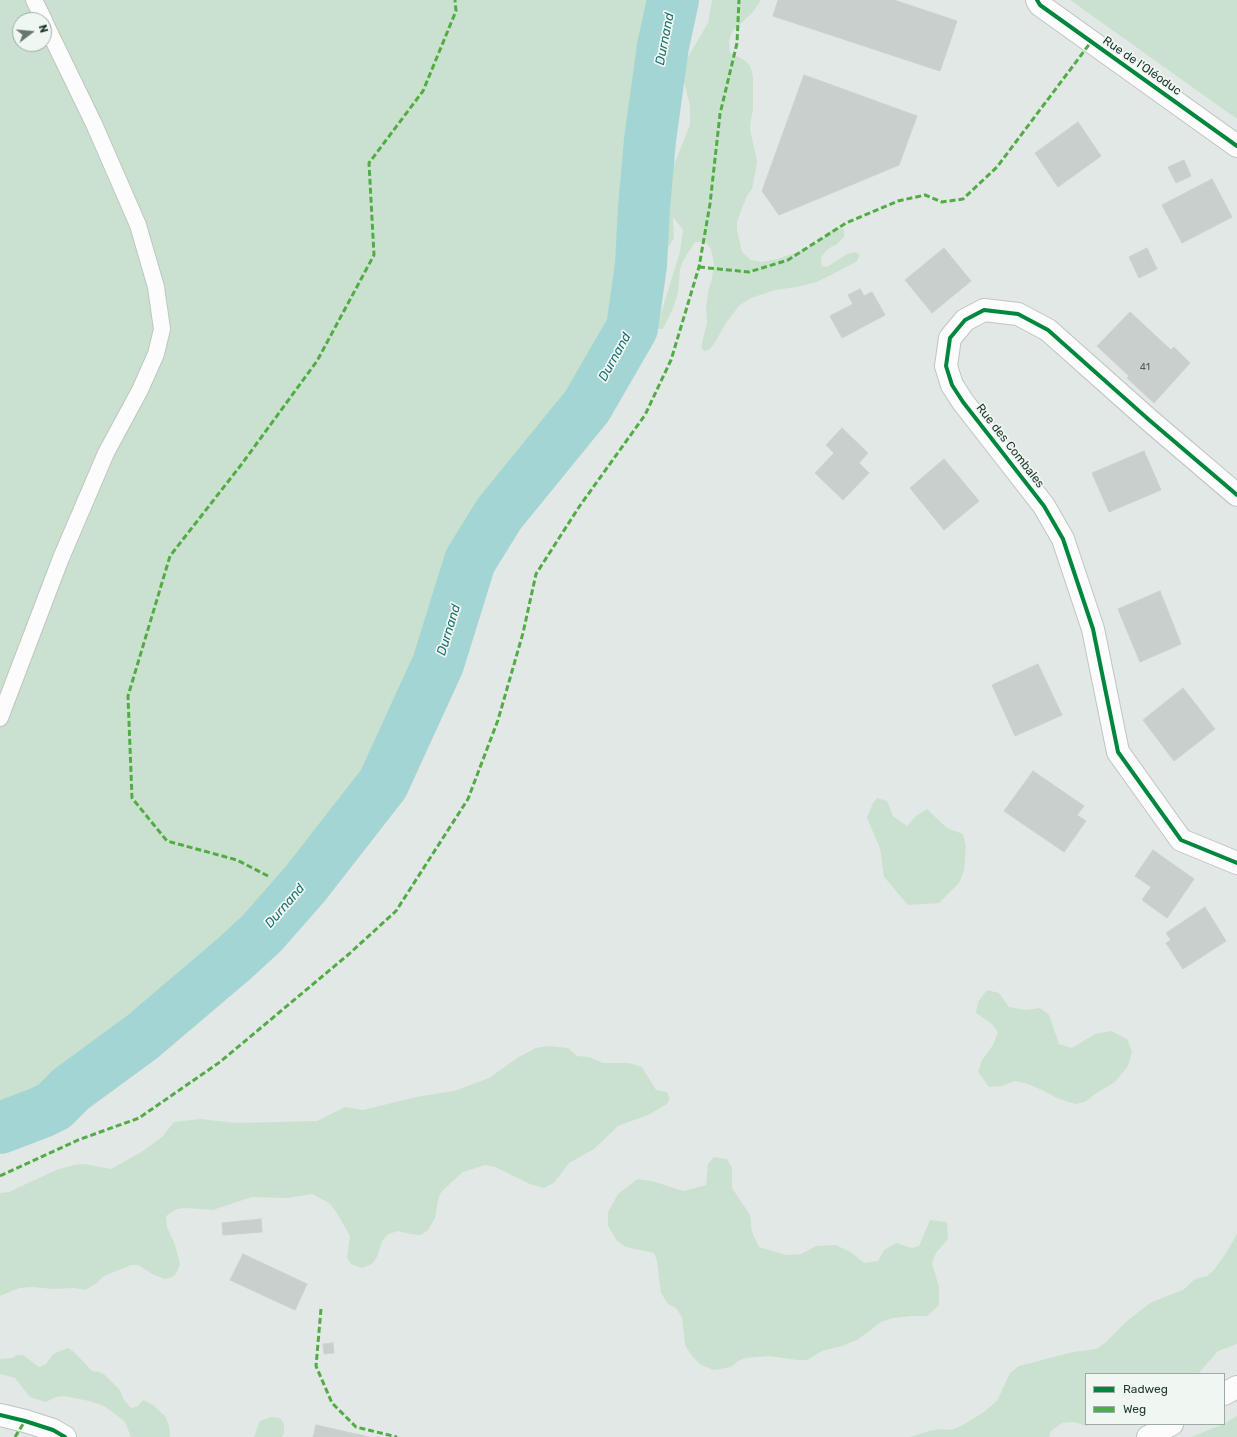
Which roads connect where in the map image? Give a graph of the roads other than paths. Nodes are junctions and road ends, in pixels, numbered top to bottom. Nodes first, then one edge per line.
1 (34, 0) edge
2 (1038, 0) edge
3 (40, 12) edge
4 (52, 37) edge
5 (1237, 146) edge
6 (1237, 495) edge
7 (0, 718) edge
8 (1237, 863) edge
9 (1237, 1387) edge
10 (1225, 1393) edge
11 (0, 1415) edge
12 (1170, 1425) edge
13 (65, 1437) edge
14 (1148, 1437) edge

1 - 3 lane
2 - 5 street, Rue de l'Oléoduc
4 - 7 lane
6 - 8 street, Rue des Combales
9 - 10 street
11 - 13 street
12 - 14 street

